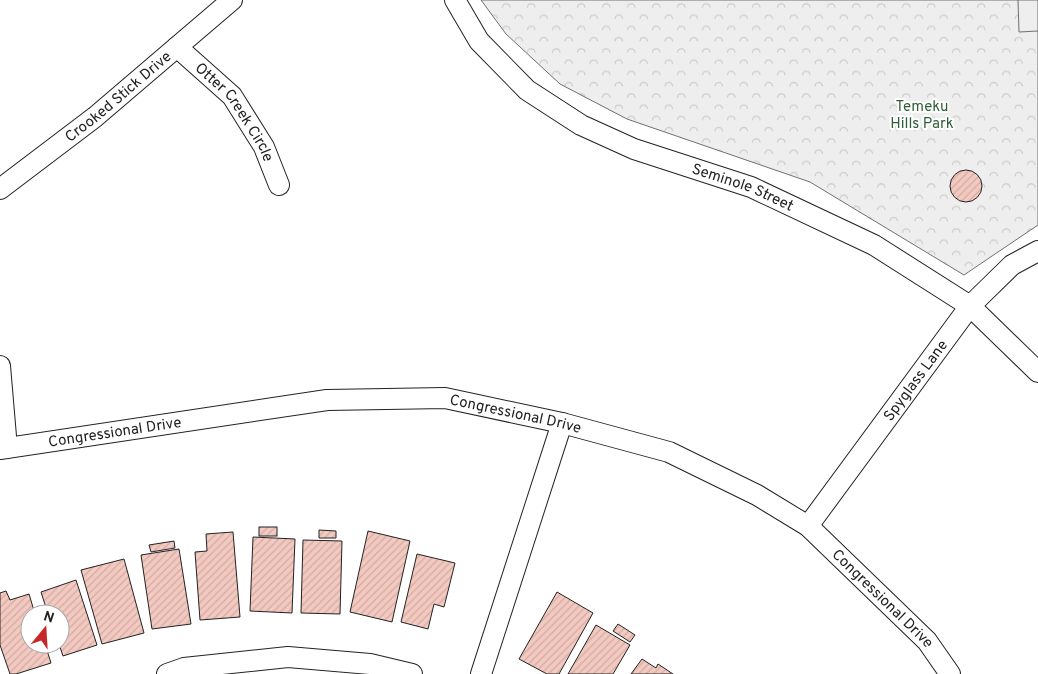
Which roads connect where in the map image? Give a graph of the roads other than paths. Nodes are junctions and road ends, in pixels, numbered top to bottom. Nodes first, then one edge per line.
1 (232, 0) edge
2 (455, 0) edge
3 (177, 47) junction
4 (279, 185) dead end
5 (0, 190) edge
6 (1038, 251) edge
7 (970, 306) junction
8 (0, 366) edge
9 (1038, 372) edge
10 (562, 423) junction
11 (4, 449) edge
12 (808, 526) junction
13 (167, 674) edge
14 (412, 674) edge
15 (481, 674) edge
16 (950, 674) edge

1 - 3 street, Crooked Stick Drive
2 - 7 street, Seminole Street
3 - 4 street, Otter Creek Circle
3 - 5 street, Crooked Stick Drive
6 - 7 street, Spyglass Lane
7 - 9 street, Seminole Street
7 - 12 street, Spyglass Lane
8 - 11 street
10 - 11 street, Congressional Drive
10 - 12 street, Congressional Drive
10 - 15 street
12 - 16 street, Congressional Drive
13 - 14 street

